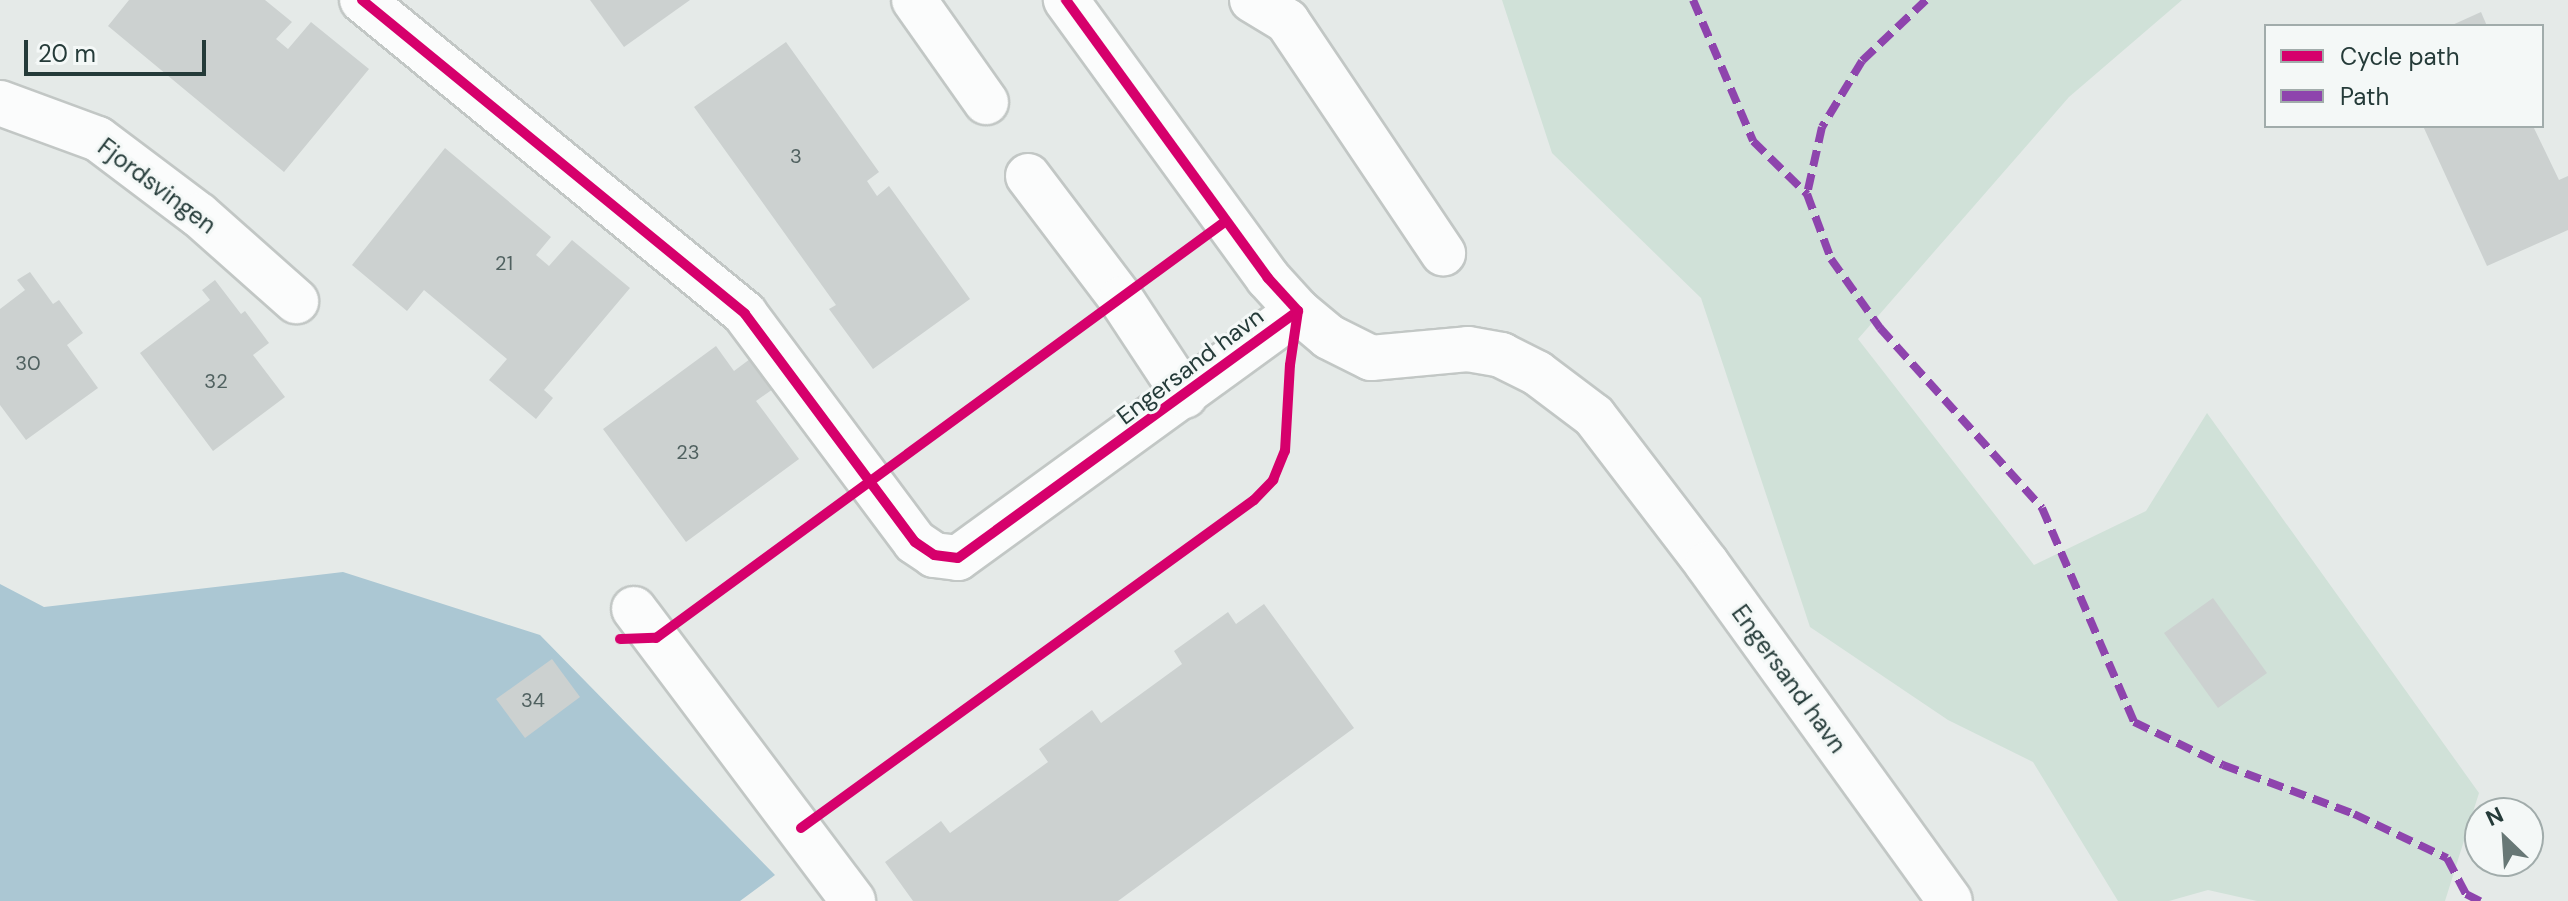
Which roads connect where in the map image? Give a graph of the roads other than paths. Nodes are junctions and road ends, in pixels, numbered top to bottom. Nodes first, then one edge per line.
1 (362, 0) edge
2 (914, 0) edge
3 (1066, 0) edge
4 (1252, 0) edge
5 (986, 102) dead end
6 (0, 103) edge
7 (1028, 176) dead end
8 (1443, 253) dead end
9 (296, 301) dead end
10 (1298, 311) junction
11 (1185, 396) junction
12 (634, 609) dead end
13 (853, 901) edge
14 (1950, 901) edge

1 - 11 street, Engersand havn
2 - 5 street
3 - 10 street, Engersand havn
4 - 8 street
6 - 9 street, Fjordsvingen
7 - 11 street
10 - 11 street, Engersand havn
10 - 14 street, Engersand havn
12 - 13 street

